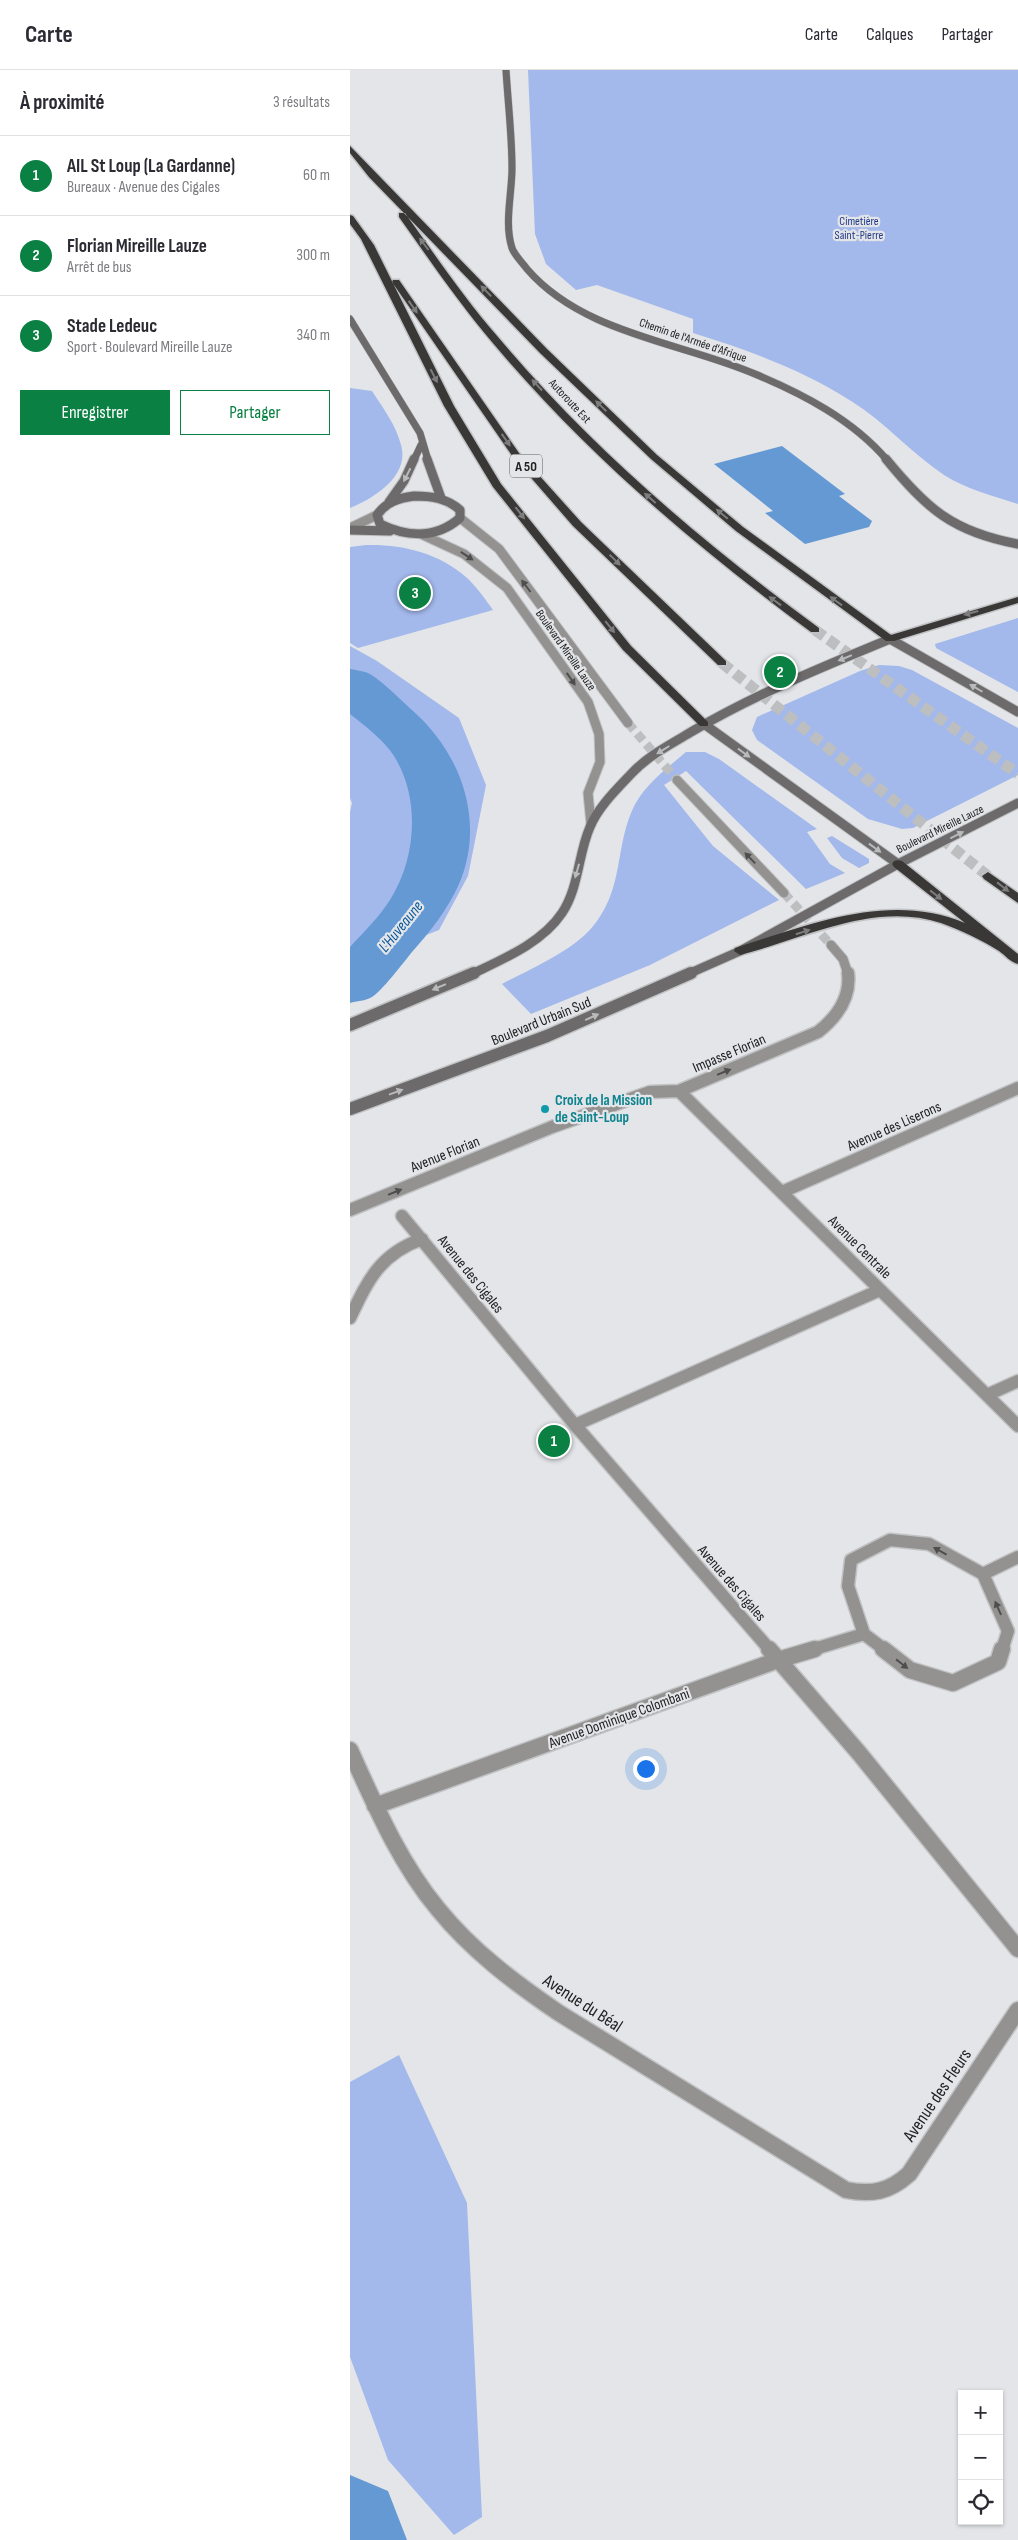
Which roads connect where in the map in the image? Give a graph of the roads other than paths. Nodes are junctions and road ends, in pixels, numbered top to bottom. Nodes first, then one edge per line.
1 (506, 70) edge
2 (350, 148) edge
3 (366, 168) junction
4 (350, 218) edge
5 (365, 238) junction
6 (350, 319) edge
7 (422, 445) junction
8 (441, 498) junction
9 (389, 502) junction
10 (377, 515) junction
11 (460, 518) junction
12 (350, 529) edge
13 (392, 531) junction
14 (423, 535) junction
15 (1018, 544) edge
16 (1018, 600) edge
17 (815, 630) tunnel mouth
18 (890, 639) junction
19 (722, 663) tunnel mouth
20 (1018, 712) edge
21 (628, 723) tunnel mouth
22 (704, 724) junction
23 (677, 780) tunnel mouth
24 (1018, 803) edge
25 (590, 824) junction
26 (898, 864) junction
27 (988, 876) tunnel mouth
28 (784, 893) tunnel mouth
29 (1018, 898) edge
30 (831, 945) tunnel mouth
31 (1003, 948) junction
32 (740, 952) junction
33 (1018, 960) edge
34 (350, 1025) edge
35 (1018, 1088) edge
36 (679, 1090) junction
37 (350, 1109) edge
38 (552, 1127) joint
39 (782, 1192) junction
40 (350, 1210) edge
41 (402, 1216) dead end
42 (422, 1238) junction
43 (880, 1290) junction
44 (350, 1318) edge
45 (1018, 1381) edge
46 (987, 1395) junction
47 (575, 1425) junction
48 (1018, 1426) edge
49 (1018, 1557) edge
50 (983, 1574) junction
51 (864, 1634) junction
52 (778, 1660) junction
53 (350, 1750) edge
54 (375, 1806) junction
55 (1018, 1949) edge
56 (1018, 2010) edge
57 (880, 2192) joint

1 - 15 street, Chemin de l'Armée d'Afrique
2 - 3 highway, Autoroute Est
17 -> 3 highway, Autoroute Est
18 -> 3 highway
4 - 5 highway, A 50
5 -> 19 highway, A 50
5 -> 22 highway
6 - 7 street
7 - 8 street
7 -> 9 street
8 - 9 street
8 - 11 street
9 - 10 street
10 - 12 street
10 - 13 street
11 - 14 street
21 -> 11 street, Boulevard Mireille Lauze
12 - 13 street
13 - 14 street
14 -> 25 street, Boulevard Mireille Lauze
16 -> 18 highway
20 -> 18 street
18 -> 22 street
22 -> 25 street
22 -> 26 street, Boulevard Mireille Lauze
28 -> 23 street
26 -> 24 street, Boulevard Mireille Lauze
25 -> 34 street
26 -> 31 highway
26 - 32 street, Boulevard Urbain Sud
27 -> 29 highway
36 -> 30 street, Impasse Florian
32 -> 31 highway
31 - 33 highway
37 -> 32 street, Boulevard Urbain Sud
35 - 39 street, Avenue des Liserons
36 - 38 street, Impasse Florian
36 - 39 street, Avenue Centrale
40 -> 38 street, Avenue Florian
39 - 43 street, Avenue Centrale
41 - 42 street, Avenue des Cigales
42 - 44 street
42 - 47 street, Avenue des Cigales
43 - 46 street, Avenue Centrale
43 - 47 street
45 - 46 street
46 - 48 street, Avenue Centrale
47 - 52 street, Avenue des Cigales
49 - 50 street
50 -> 51 street
51 -> 50 street
51 - 52 street, Avenue Dominique Colombani
52 - 54 street, Avenue Dominique Colombani
52 - 55 street, Avenue des Cigales
53 - 54 street, Avenue du Béal
54 - 57 street, Avenue du Béal
56 - 57 street, Avenue des Fleurs

